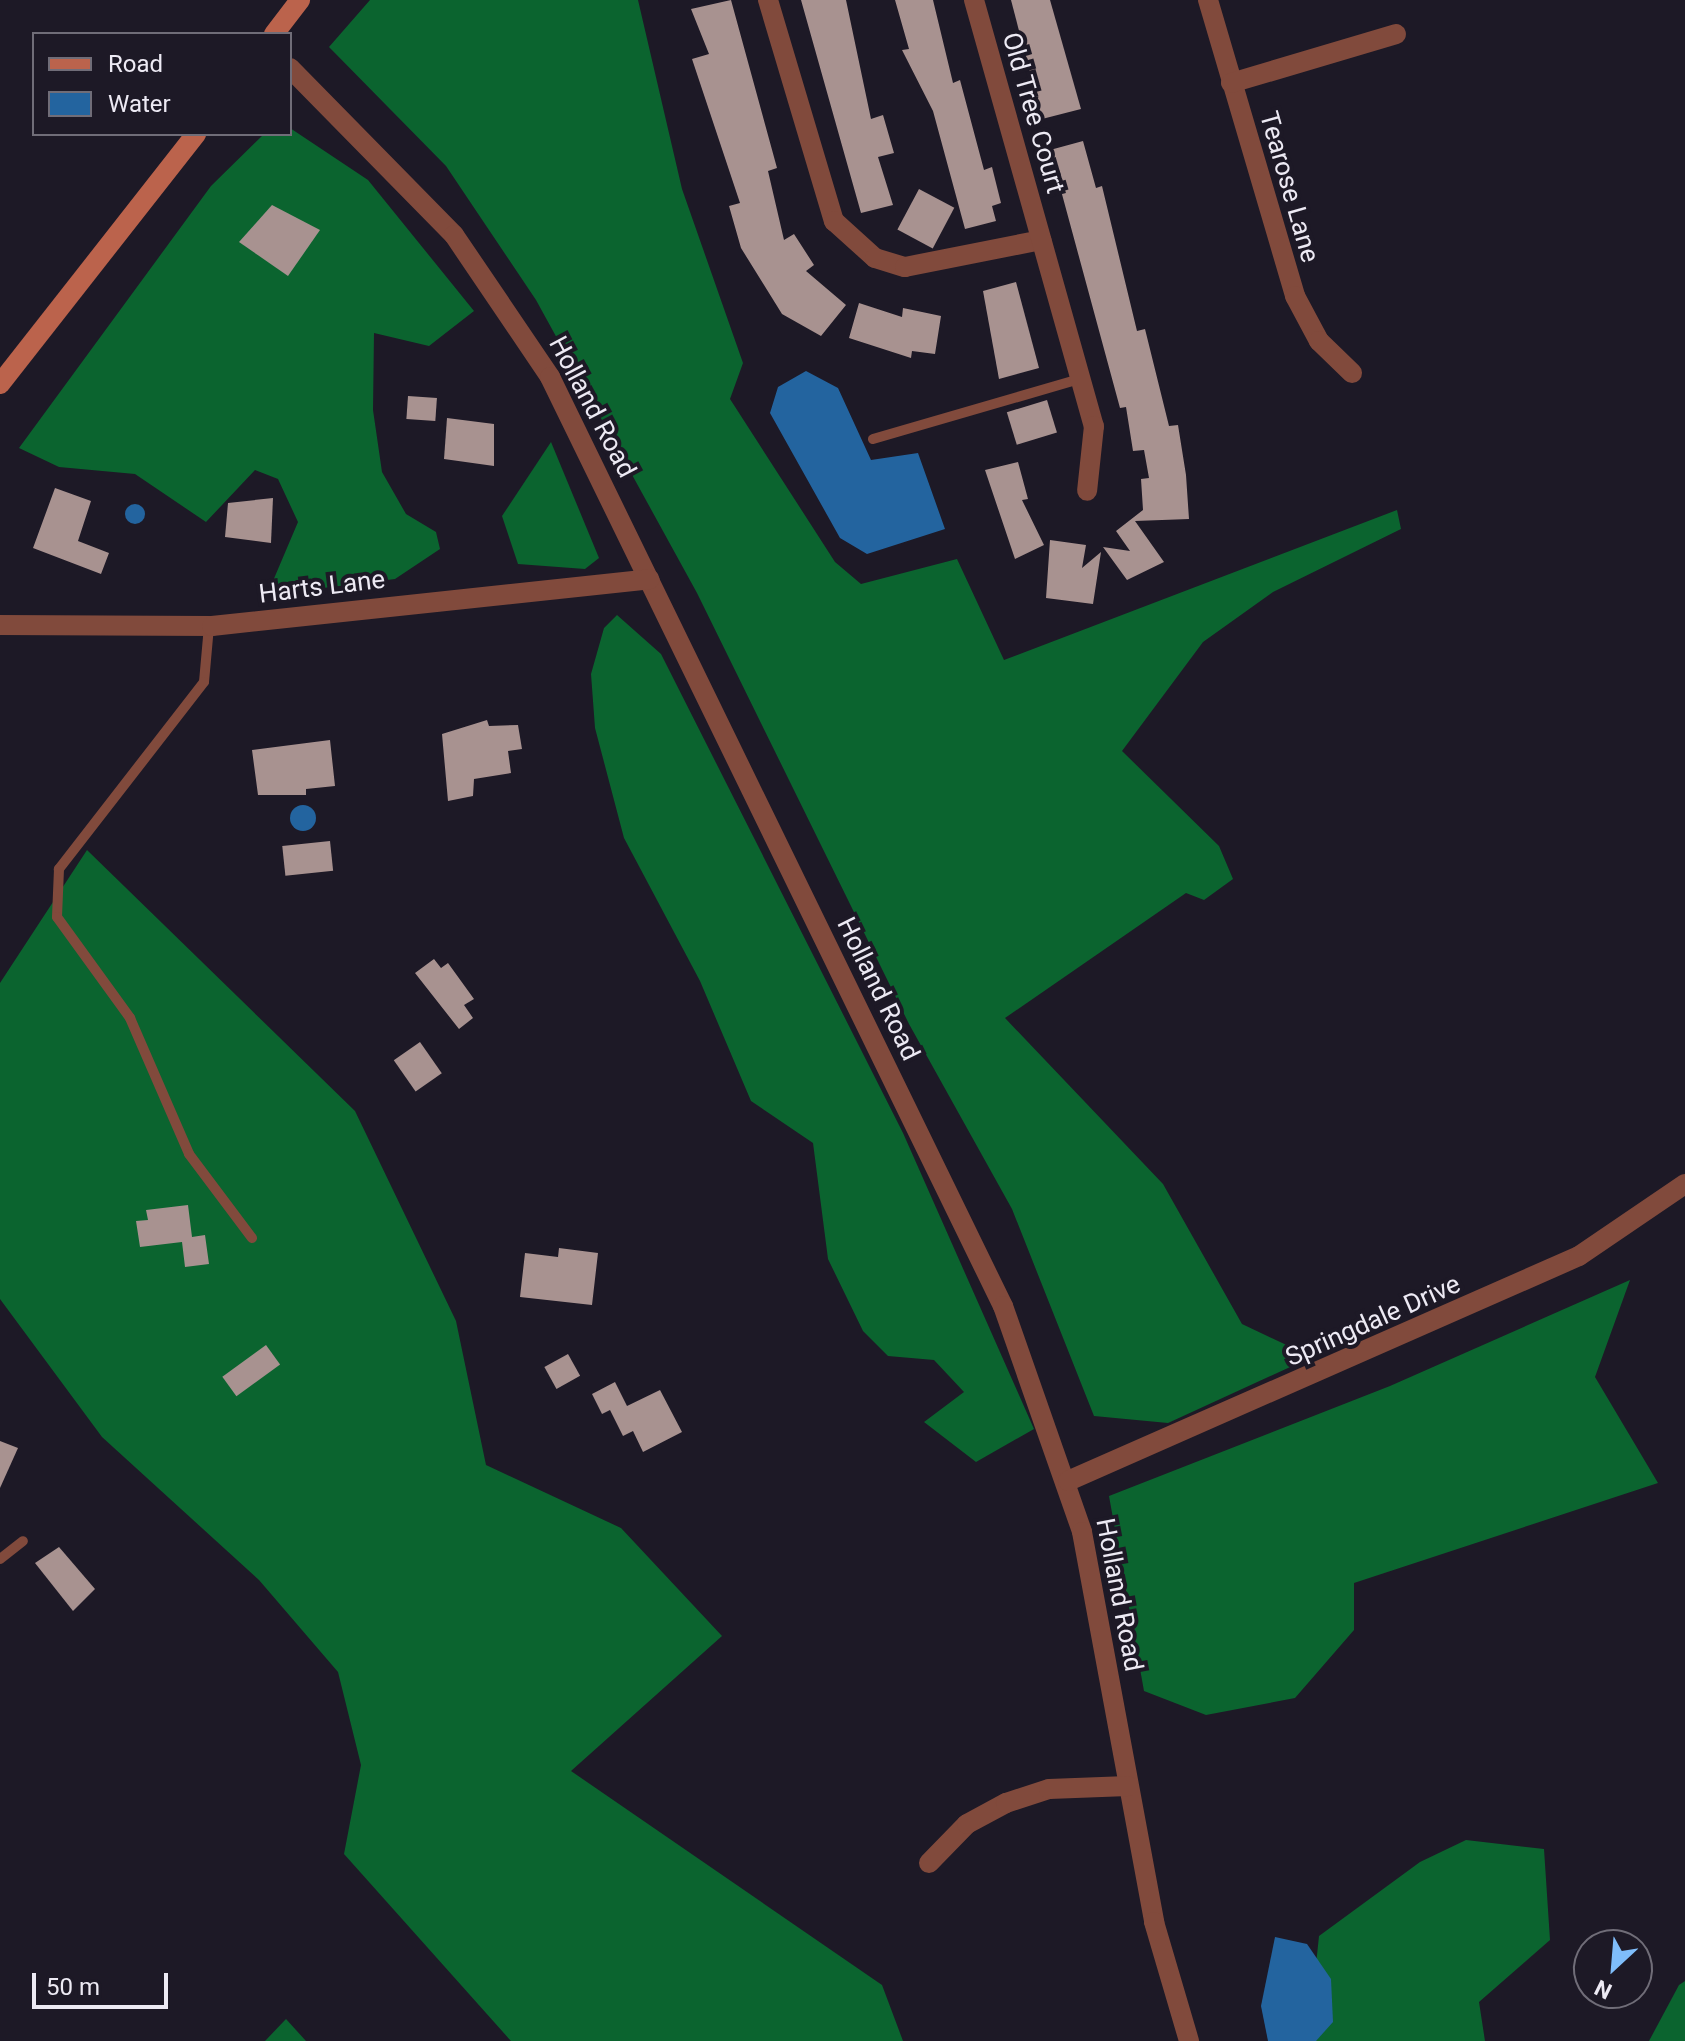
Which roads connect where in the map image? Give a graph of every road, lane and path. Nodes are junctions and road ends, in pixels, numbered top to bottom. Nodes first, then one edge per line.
1 (300, 0) edge
2 (768, 0) edge
3 (974, 0) edge
4 (1208, 0) edge
5 (276, 32) edge
6 (1396, 34) dead end
7 (292, 70) edge
8 (1231, 83) junction
9 (194, 136) edge
10 (1041, 240) junction
11 (1352, 373) dead end
12 (1079, 379) junction
13 (0, 384) edge
14 (873, 439) dead end
15 (1087, 491) dead end
16 (649, 579) junction
17 (0, 625) edge
18 (209, 626) junction
19 (1685, 1184) edge
20 (252, 1238) dead end
21 (1068, 1481) junction
22 (23, 1541) dead end
23 (0, 1559) edge
24 (1128, 1786) junction
25 (929, 1863) dead end
26 (1189, 2041) edge

1 - 5 main road
2 - 10 street
3 - 10 street, Old Tree Court
4 - 8 street, Tearose Lane
6 - 8 street
7 - 16 street, Holland Road
8 - 11 street, Tearose Lane
9 - 13 main road
10 - 12 street, Old Tree Court
12 - 14 lane
12 - 15 street, Old Tree Court
16 - 18 street, Harts Lane
16 - 21 street, Holland Road
17 - 18 street, Harts Lane
18 - 20 lane
19 - 21 street, Springdale Drive
21 - 24 street, Holland Road
22 - 23 lane
24 - 25 street
24 - 26 street, Holland Road

